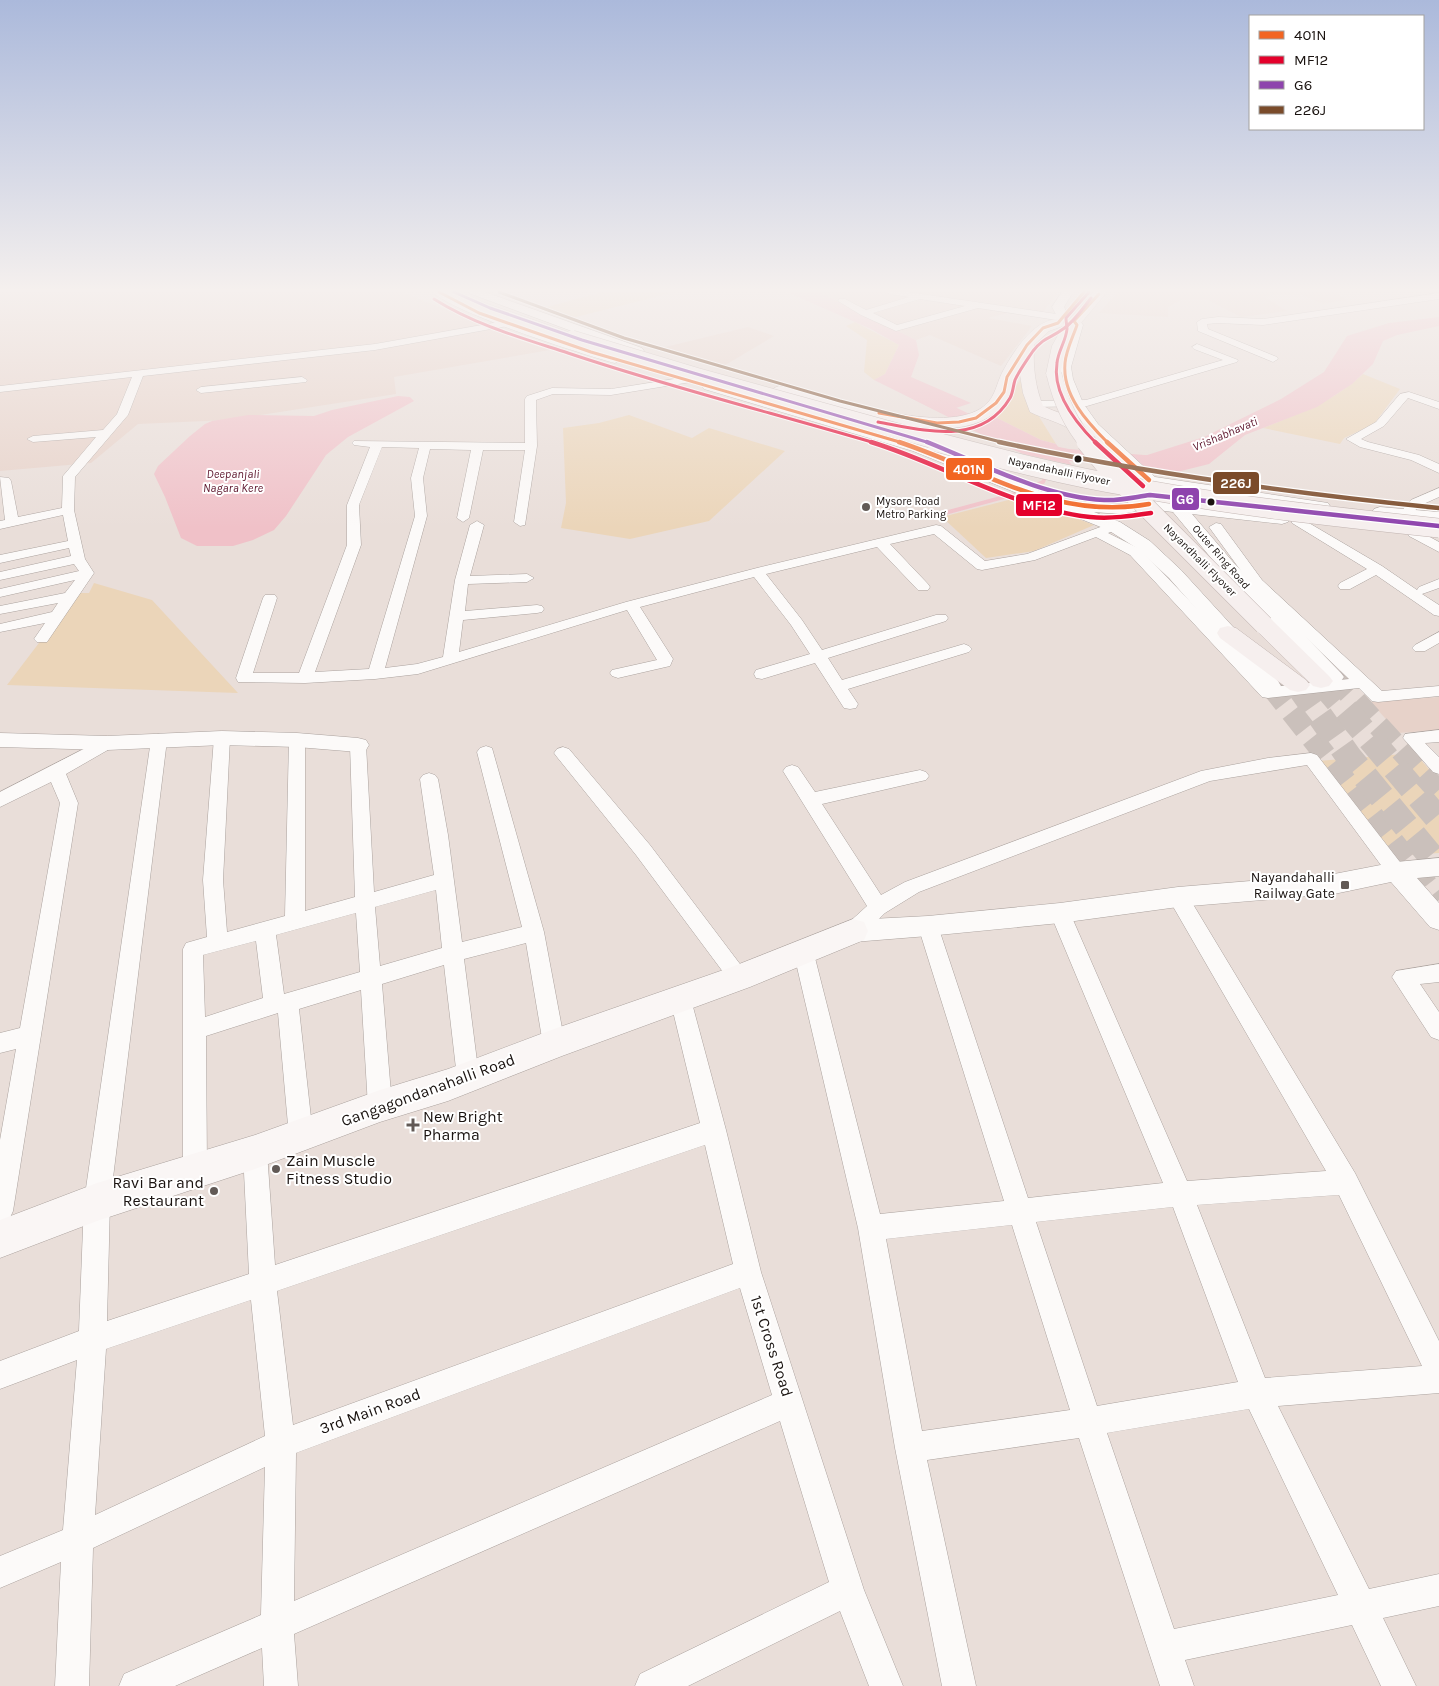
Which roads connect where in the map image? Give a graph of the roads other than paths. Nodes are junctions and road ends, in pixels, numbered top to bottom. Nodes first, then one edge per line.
1 (256, 371) edge
2 (656, 371) edge
3 (688, 371) edge
4 (695, 371) edge
5 (708, 371) edge
6 (1011, 371) edge
7 (1025, 371) edge
8 (1048, 371) edge
9 (1065, 371) edge
10 (1197, 371) edge
11 (139, 373) junction
12 (234, 375) junction
13 (302, 380) dead end
14 (687, 380) junction
15 (1, 390) edge
16 (201, 390) dead end
17 (780, 391) junction
18 (1034, 404) junction
19 (1076, 404) junction
20 (1439, 406) edge
21 (113, 435) junction
22 (33, 439) dead end
23 (358, 443) dead end
24 (377, 444) junction
25 (425, 446) junction
26 (531, 446) junction
27 (478, 447) junction
28 (1111, 450) junction
29 (996, 451) junction
30 (1439, 469) edge
31 (87, 470) dead end
32 (983, 474) junction
33 (1135, 474) junction
34 (0, 481) edge
35 (1439, 492) edge
36 (1039, 496) junction
37 (1149, 504) junction
38 (1178, 507) junction
39 (68, 510) junction
40 (1229, 514) junction
41 (1404, 515) junction
42 (1439, 517) edge
43 (463, 518) dead end
44 (1297, 520) junction
45 (520, 522) dead end
46 (1439, 522) edge
47 (6, 524) edge
48 (477, 526) dead end
49 (1114, 526) junction
50 (1216, 527) junction
51 (1439, 528) edge
52 (1098, 532) junction
53 (1414, 533) junction
54 (1439, 535) edge
55 (881, 542) junction
56 (75, 543) junction
57 (1439, 548) edge
58 (0, 559) edge
59 (78, 559) junction
60 (1227, 566) junction
61 (1377, 569) junction
62 (757, 572) junction
63 (87, 573) junction
64 (0, 576) edge
65 (527, 578) dead end
66 (462, 580) junction
67 (1439, 583) edge
68 (1345, 586) dead end
69 (923, 587) dead end
70 (1424, 590) dead end
71 (0, 593) edge
72 (70, 596) junction
73 (270, 598) dead end
74 (631, 605) junction
75 (537, 609) dead end
76 (0, 610) edge
77 (1439, 612) edge
78 (56, 616) junction
79 (457, 616) junction
80 (941, 618) dead end
81 (1255, 627) junction
82 (0, 628) edge
83 (1439, 637) edge
84 (42, 639) dead end
85 (1420, 648) dead end
86 (964, 649) dead end
87 (820, 656) junction
88 (450, 658) junction
89 (618, 673) dead end
90 (375, 674) junction
91 (762, 674) dead end
92 (305, 678) junction
93 (1327, 679) tunnel mouth
94 (1364, 682) junction
95 (1298, 685) tunnel mouth
96 (839, 686) junction
97 (1271, 686) tunnel mouth
98 (1439, 691) edge
99 (850, 704) dead end
100 (1439, 736) edge
101 (222, 738) junction
102 (0, 740) edge
103 (159, 740) junction
104 (297, 740) junction
105 (24, 741) junction
106 (107, 744) junction
107 (358, 745) joint
108 (0, 748) edge
109 (486, 752) dead end
110 (563, 753) dead end
111 (1439, 768) edge
112 (792, 771) dead end
113 (56, 772) junction
114 (920, 776) dead end
115 (429, 779) dead end
116 (0, 800) edge
117 (810, 800) junction
118 (1439, 867) edge
119 (1396, 871) junction
120 (445, 880) junction
121 (1178, 897) junction
122 (365, 902) junction
123 (878, 907) junction
124 (1060, 912) junction
125 (295, 920) junction
126 (1439, 920) edge
127 (928, 926) junction
128 (265, 930) junction
129 (853, 931) junction
130 (534, 932) junction
131 (218, 943) junction
132 (803, 950) junction
133 (455, 953) junction
134 (1439, 973) edge
135 (371, 978) junction
136 (739, 978) junction
137 (681, 999) junction
138 (281, 1003) junction
139 (195, 1030) junction
140 (1439, 1030) edge
141 (29, 1036) junction
142 (0, 1043) edge
143 (554, 1044) junction
144 (468, 1077) junction
145 (380, 1106) junction
146 (714, 1130) junction
147 (301, 1136) junction
148 (255, 1152) junction
149 (195, 1172) junction
150 (1346, 1182) junction
151 (1180, 1194) junction
152 (98, 1202) junction
153 (1021, 1210) junction
154 (0, 1211) edge
155 (871, 1228) junction
156 (0, 1239) edge
157 (748, 1272) junction
158 (263, 1284) junction
159 (93, 1340) junction
160 (1439, 1371) edge
161 (0, 1375) edge
162 (1439, 1379) edge
163 (1257, 1393) junction
164 (789, 1402) junction
165 (1088, 1422) junction
166 (281, 1444) junction
167 (910, 1448) junction
168 (78, 1539) junction
169 (0, 1572) edge
170 (848, 1590) junction
171 (1439, 1590) edge
172 (1361, 1606) junction
173 (277, 1623) junction
174 (1165, 1648) junction
175 (72, 1686) edge
176 (136, 1686) edge
177 (281, 1686) edge
178 (652, 1686) edge
179 (886, 1686) edge
180 (959, 1686) edge
181 (1177, 1686) edge
182 (1399, 1686) edge

1 - 12 street
2 - 14 street
3 - 51 highway, Nayandahalli Flyover, bridge
4 - 46 highway, Nayandahalli Flyover, bridge
5 - 17 street
6 - 17 highway
7 - 18 highway
8 - 81 highway, Nayandhalli Flyover, bridge
9 - 19 street
10 - 19 street
11 - 12 street
11 - 15 street
11 - 21 street
12 - 13 street
12 - 16 street
14 - 26 street
14 - 32 street
17 - 29 street
18 - 19 street
18 - 28 highway
19 - 28 street
20 - 30 street
21 - 22 street
21 - 31 street
21 - 39 street
23 - 24 street
24 - 25 street
24 - 92 street
25 - 27 street
25 - 90 street
26 - 27 street
26 - 45 street
27 - 43 street
28 - 33 highway
29 - 32 street
29 - 33 street
32 - 36 street
33 - 37 highway
33 - 38 street, Outer Ring Road
33 - 41 street
34 - 47 street
35 - 41 street
36 - 37 street
36 - 49 street, Outer Ring Road
37 - 38 street
38 - 40 street
38 - 60 street, Outer Ring Road
39 - 47 street
39 - 56 street
40 - 44 street
40 - 50 street
41 - 42 street
41 - 53 street
44 - 53 street
44 - 61 street
48 - 66 street
49 - 52 street
49 - 81 street, Outer Ring Road
50 - 60 street
50 - 94 street
52 - 55 street
52 - 94 street
53 - 54 street
53 - 57 street
55 - 62 street
55 - 69 street
56 - 58 street
56 - 59 street
59 - 63 street
59 - 64 street
60 - 81 street, Outer Ring Road
61 - 68 street
61 - 77 street
62 - 74 street
62 - 87 street
63 - 71 street
63 - 72 street
65 - 66 street
66 - 79 street
67 - 70 street
72 - 76 street
72 - 78 street
73 - 92 street
74 - 88 street
74 - 89 street
75 - 79 street
78 - 82 street
78 - 84 street
79 - 88 street
80 - 87 street
81 - 93 highway, Outer Ring Road
81 - 95 highway
81 - 97 street
83 - 85 street
86 - 96 street
87 - 91 street
87 - 96 street
88 - 90 street
90 - 92 street
94 - 98 street
96 - 99 street
100 - 111 street
101 - 103 street
101 - 104 street
101 - 131 street
102 - 105 street
103 - 106 street
103 - 152 street
104 - 107 street
104 - 125 street
105 - 106 street
105 - 108 street
106 - 113 street
107 - 122 street
109 - 130 street
110 - 136 street
112 - 117 street
113 - 116 street
113 - 141 street
114 - 117 street
115 - 120 street
117 - 123 street
118 - 119 street
119 - 121 street
119 - 123 street
119 - 126 street
120 - 122 street
120 - 133 street
121 - 124 street
121 - 150 street
122 - 125 street
122 - 135 street
123 - 129 street
124 - 127 street
124 - 151 street
125 - 128 street
127 - 129 street
127 - 153 street
128 - 131 street
128 - 138 street
129 - 132 main road, Gangagondanahalli Road
130 - 133 street
130 - 143 street
131 - 139 street
132 - 136 main road, Gangagondanahalli Road
132 - 155 street
133 - 135 street
133 - 144 street
134 - 140 street
135 - 138 street
135 - 145 street
136 - 137 main road, Gangagondanahalli Road
137 - 143 main road, Gangagondanahalli Road
137 - 146 street, 1st Cross Road
138 - 139 street
138 - 147 street
139 - 149 street
141 - 142 street
141 - 154 street
143 - 144 main road, Gangagondanahalli Road
144 - 145 main road, Gangagondanahalli Road
145 - 147 main road, Gangagondanahalli Road
146 - 157 street, 1st Cross Road
146 - 158 street
147 - 148 main road, Gangagondanahalli Road
148 - 149 main road, Gangagondanahalli Road
148 - 158 street
149 - 152 main road, Gangagondanahalli Road
150 - 151 street
150 - 160 street
151 - 153 street
151 - 163 street
152 - 156 main road, Gangagondanahalli Road
152 - 159 street
153 - 155 street
153 - 165 street
155 - 167 street
157 - 164 street, 1st Cross Road
157 - 166 street, 3rd Main Road
158 - 159 street
158 - 166 street
159 - 161 street
159 - 168 street
162 - 163 street
163 - 165 street
163 - 172 street
164 - 170 street, 1st Cross Road
164 - 173 street
165 - 167 street
165 - 174 street
166 - 168 street, 3rd Main Road
166 - 173 street
167 - 180 street
168 - 169 street, 3rd Main Road
168 - 175 street
170 - 178 street
170 - 179 street, 1st Cross Road
171 - 172 street
172 - 174 street
172 - 182 street
173 - 176 street
173 - 177 street
174 - 181 street

